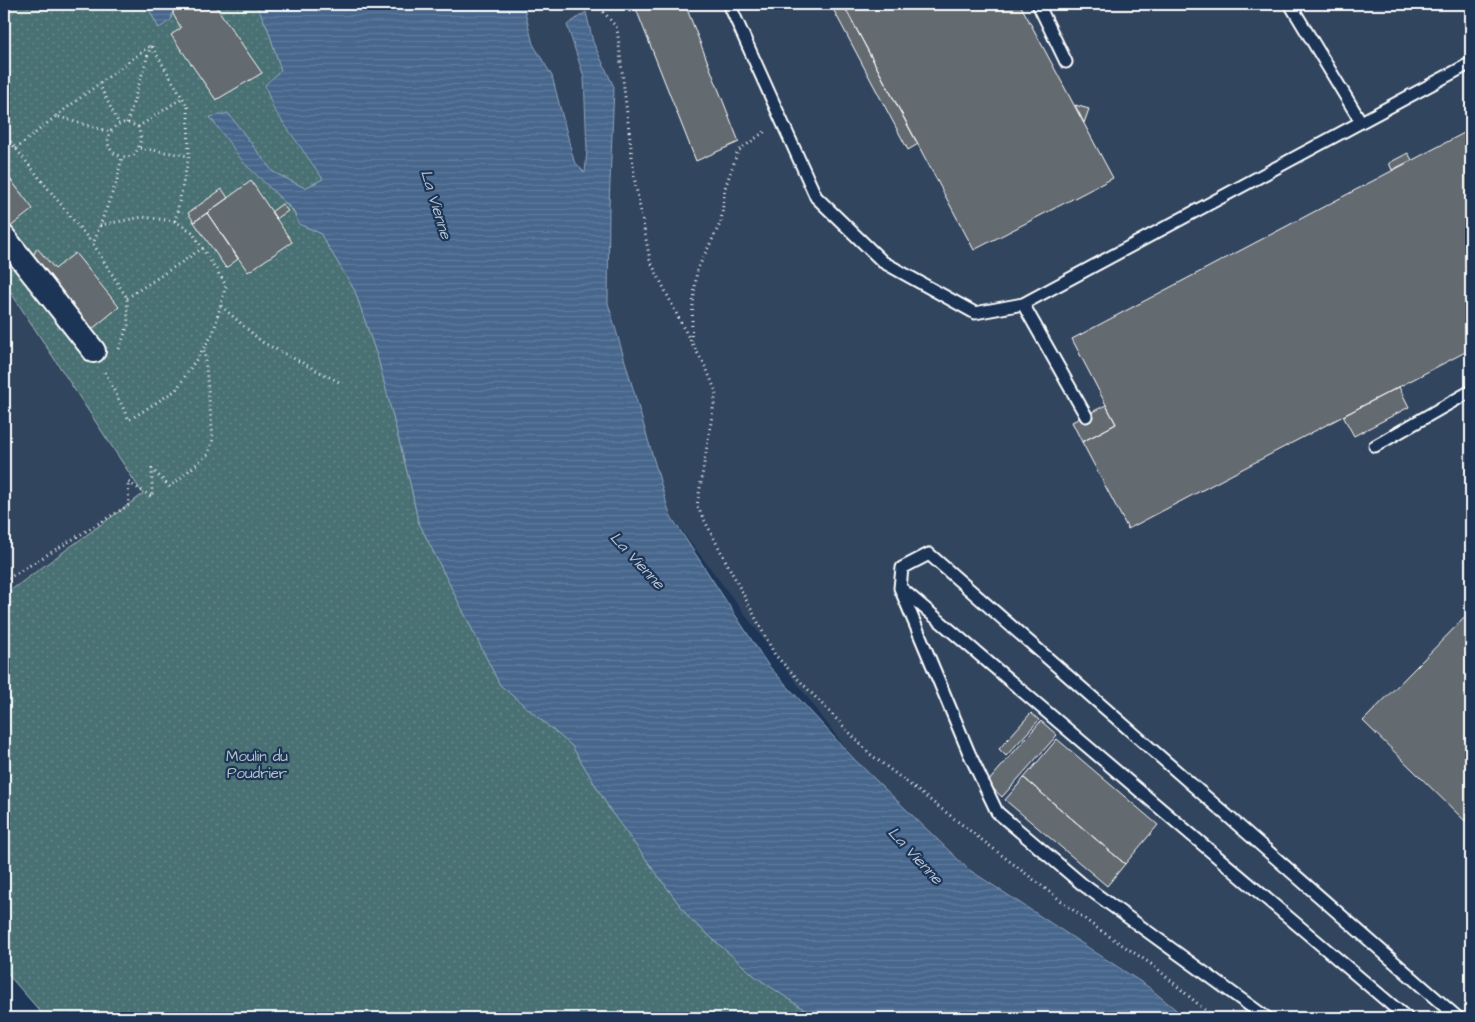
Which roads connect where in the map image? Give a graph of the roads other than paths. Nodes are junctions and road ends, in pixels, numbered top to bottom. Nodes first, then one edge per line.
1 (729, 4) edge
2 (1038, 4) edge
3 (1290, 4) edge
4 (1066, 62) dead end
5 (1471, 63) edge
6 (1361, 122) junction
7 (4, 237) edge
8 (1023, 304) junction
9 (94, 351) road end
10 (1471, 391) edge
11 (1086, 416) dead end
12 (1375, 446) dead end
13 (900, 588) junction
14 (1267, 1018) edge
15 (1407, 1018) edge
16 (1458, 1018) edge

1 - 8 lane
2 - 4 lane
3 - 6 lane
5 - 6 lane
6 - 8 lane
7 - 9 street
8 - 11 lane
10 - 12 lane
13 - 14 lane
13 - 15 lane
13 - 16 lane

